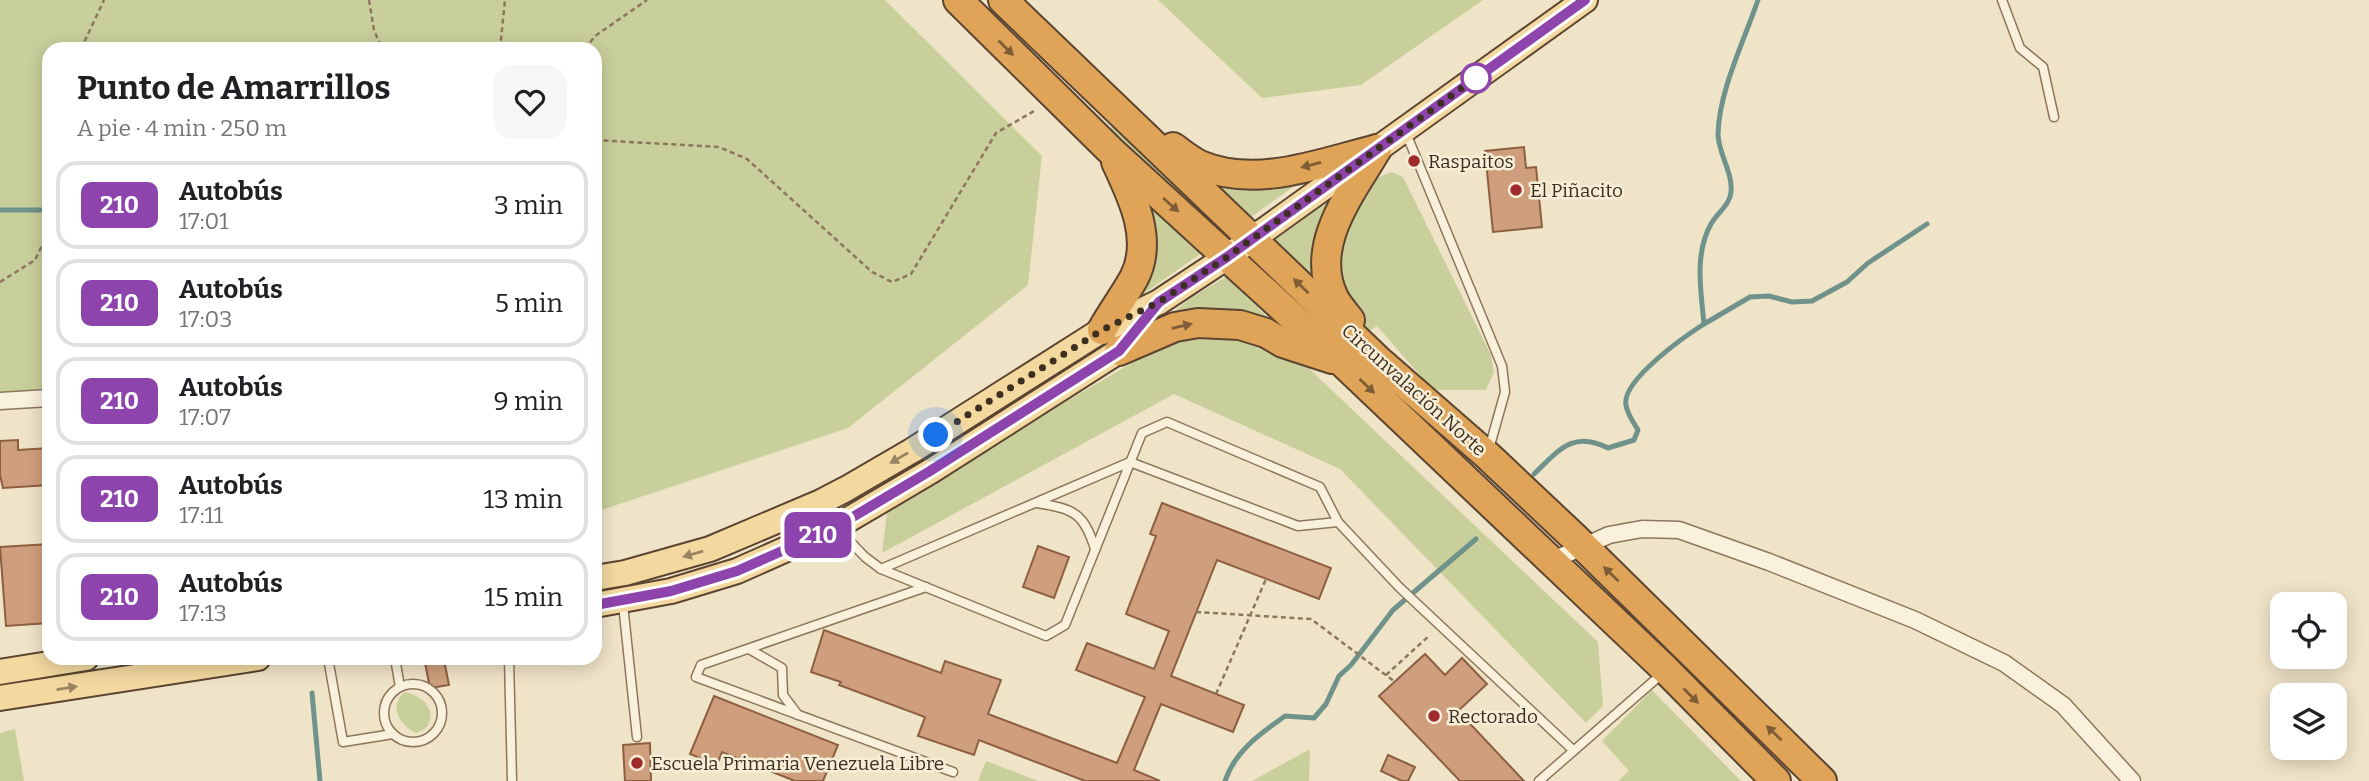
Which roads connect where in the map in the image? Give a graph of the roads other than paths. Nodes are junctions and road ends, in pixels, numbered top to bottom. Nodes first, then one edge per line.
1 (958, 0) edge
2 (1003, 0) edge
3 (1586, 0) edge
4 (2002, 0) edge
5 (1107, 101) junction
6 (2054, 117) dead end
7 (1405, 130) junction
8 (1377, 149) junction
9 (1110, 150) junction
10 (1251, 239) junction
11 (1227, 257) junction
12 (1110, 340) junction
13 (1378, 360) junction
14 (1343, 363) junction
15 (42, 398) edge
16 (0, 401) edge
17 (1130, 463) junction
18 (1480, 471) junction
19 (821, 502) junction
20 (1037, 503) junction
21 (1338, 522) junction
22 (836, 527) junction
23 (1582, 545) junction
24 (1096, 549) junction
25 (1551, 561) junction
26 (881, 569) junction
27 (602, 577) edge
28 (926, 587) junction
29 (623, 601) junction
30 (602, 604) edge
31 (749, 649) junction
32 (1688, 649) junction
33 (43, 665) edge
34 (213, 665) edge
35 (329, 665) edge
36 (396, 665) edge
37 (509, 665) edge
38 (1666, 670) junction
39 (0, 672) edge
40 (400, 687) junction
41 (0, 698) edge
42 (798, 715) junction
43 (393, 734) junction
44 (637, 737) dead end
45 (1573, 750) junction
46 (953, 772) dead end
47 (512, 781) edge
48 (1539, 781) edge
49 (1776, 781) edge
50 (1822, 781) edge
51 (2132, 781) edge

1 -> 9 highway, Circunvalación Norte
2 - 5 highway, Circunvalación Norte
3 - 7 main road
4 - 6 lane
8 -> 5 highway
5 - 10 highway, Circunvalación Norte
7 - 8 main road
7 - 18 lane
8 - 10 main road
8 - 13 highway
9 -> 11 highway, Circunvalación Norte
9 - 12 highway
10 - 11 main road
13 -> 10 highway, Circunvalación Norte
11 - 12 main road
11 - 14 highway, Circunvalación Norte
12 -> 14 highway
12 -> 19 main road
12 - 22 main road
13 - 18 highway, Circunvalación Norte
14 -> 18 highway, Circunvalación Norte
15 - 16 street
17 - 20 lane
17 - 21 lane
17 - 21 lane
17 - 24 lane
18 - 23 highway, Circunvalación Norte
18 - 25 highway, Circunvalación Norte
19 - 22 main road
19 -> 27 main road
20 - 24 lane
20 - 26 lane
21 - 45 lane
22 - 26 lane
22 - 29 main road
23 - 25 street
32 -> 23 highway, Circunvalación Norte
23 - 51 street
24 - 28 lane
25 - 38 highway, Circunvalación Norte
26 - 28 lane
28 - 31 lane
29 - 30 main road
29 - 44 lane
31 - 42 lane
31 - 42 lane
32 - 38 highway
50 -> 32 highway, Circunvalación Norte
33 - 39 main road
41 -> 34 main road
35 - 43 lane
36 - 40 lane
37 - 47 lane
38 - 45 lane
38 -> 49 highway, Circunvalación Norte
40 - 43 lane
40 - 43 lane
42 - 46 lane
45 - 48 lane

